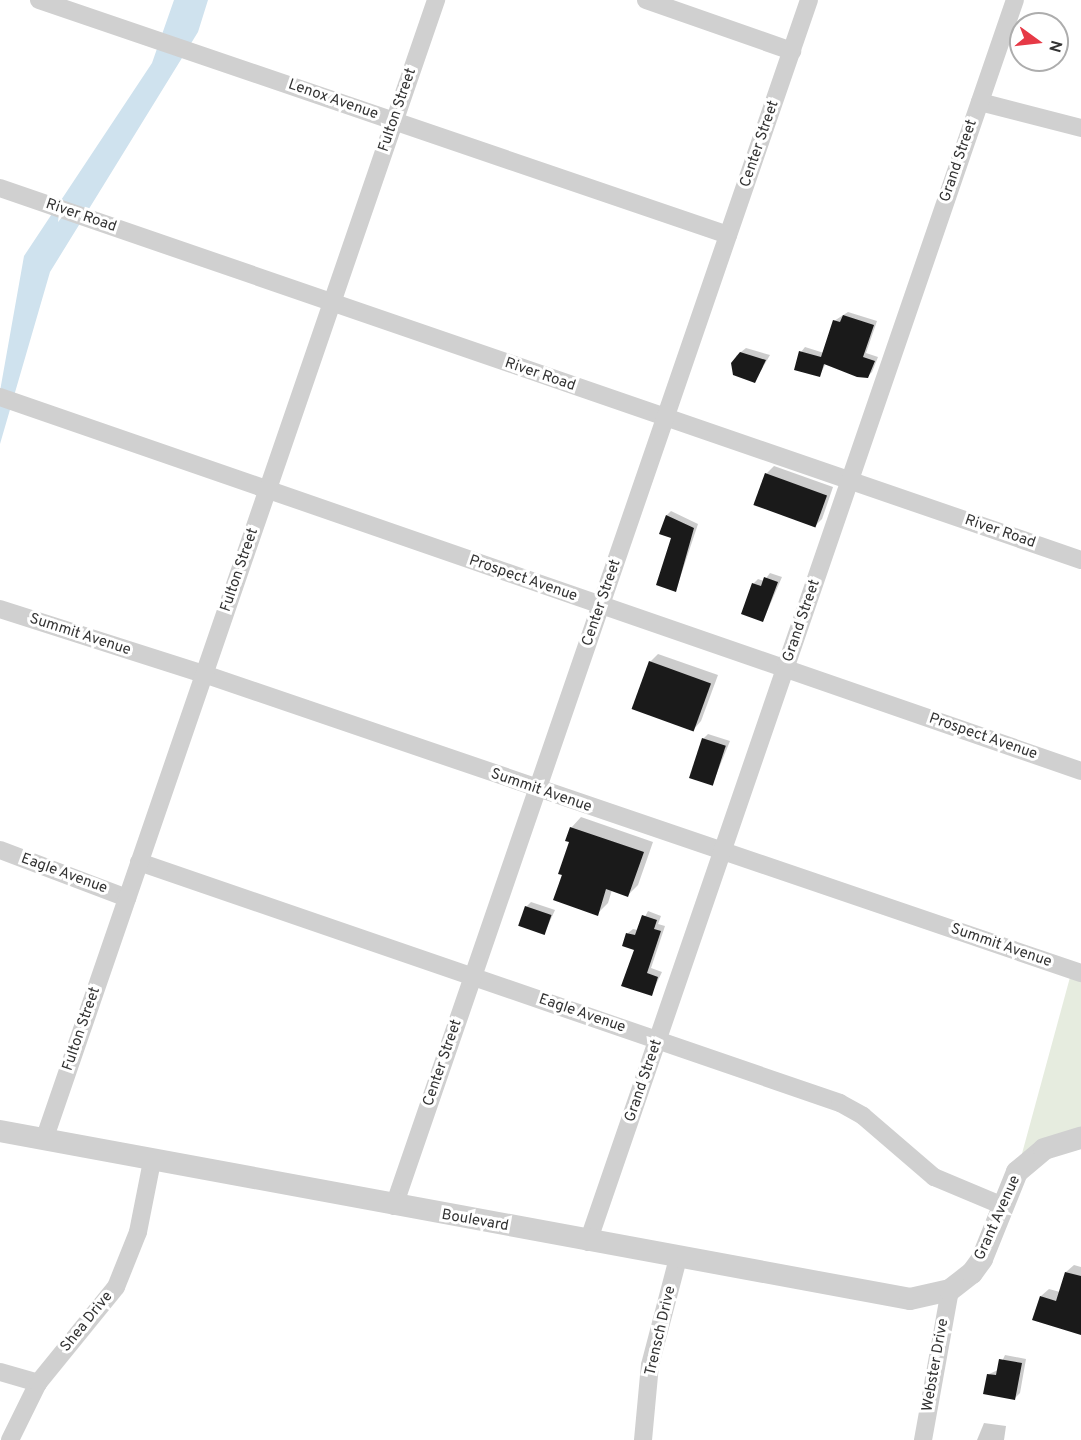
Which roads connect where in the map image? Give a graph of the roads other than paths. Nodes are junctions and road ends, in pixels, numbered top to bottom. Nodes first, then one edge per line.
1 (39, 0) edge
2 (436, 0) edge
3 (646, 0) edge
4 (809, 0) edge
5 (1015, 0) edge
6 (792, 51) junction
7 (980, 102) junction
8 (394, 121) junction
9 (1081, 128) edge
10 (0, 188) edge
11 (728, 235) junction
12 (331, 304) junction
13 (0, 397) edge
14 (665, 418) junction
15 (850, 481) junction
16 (267, 491) junction
17 (1081, 560) edge
18 (601, 606) junction
19 (0, 609) edge
20 (785, 669) junction
21 (204, 674) junction
22 (1081, 771) edge
23 (537, 790) junction
24 (0, 850) edge
25 (722, 853) junction
26 (139, 862) junction
27 (127, 897) junction
28 (1081, 973) edge
29 (473, 976) junction
30 (658, 1040) junction
31 (0, 1131) edge
32 (1081, 1138) edge
33 (44, 1140) junction
34 (152, 1161) junction
35 (394, 1206) junction
36 (1003, 1206) junction
37 (588, 1242) junction
38 (678, 1258) junction
39 (950, 1290) junction
40 (0, 1372) edge
41 (38, 1383) junction
42 (10, 1440) edge
43 (643, 1440) edge
44 (923, 1440) edge

1 - 8 street, Lenox Avenue
2 - 8 street, Fulton Street
3 - 6 street
4 - 6 street, Center Street
5 - 7 street, Grand Street
6 - 11 street, Center Street
7 - 9 street
7 - 15 street, Grand Street
8 - 11 street, Lenox Avenue
8 - 12 street, Fulton Street
10 - 12 street, River Road
11 - 14 street, Center Street
12 - 14 street, River Road
12 - 16 street, Fulton Street
13 - 16 street, Prospect Avenue
14 - 15 street, River Road
14 - 18 street, Center Street
15 - 17 street, River Road
15 - 20 street, Grand Street
16 - 18 street, Prospect Avenue
16 - 21 street, Fulton Street
18 - 20 street, Prospect Avenue
18 - 23 street, Center Street
19 - 21 street, Summit Avenue
20 - 22 street, Prospect Avenue
20 - 25 street, Grand Street
21 - 23 street, Summit Avenue
21 - 26 street, Fulton Street
23 - 25 street, Summit Avenue
23 - 29 street, Center Street
24 - 27 street, Eagle Avenue
25 - 28 street, Summit Avenue
25 - 30 street, Grand Street
26 - 27 street, Fulton Street
26 - 29 street, Eagle Avenue
27 - 33 street, Fulton Street
29 - 30 street, Eagle Avenue
29 - 35 street, Center Street
30 - 36 street, Eagle Avenue
30 - 37 street, Grand Street
31 - 33 street, Boulevard
32 - 36 street, Grant Avenue
33 - 34 street, Boulevard
34 - 35 street, Boulevard
34 - 41 street, Shea Drive
35 - 37 street, Boulevard
36 - 39 street, Grant Avenue
37 - 38 street, Boulevard
38 - 39 street, Boulevard
38 - 43 street, Trensch Drive
39 - 44 street, Webster Drive
40 - 41 street
41 - 42 street, Shea Drive

